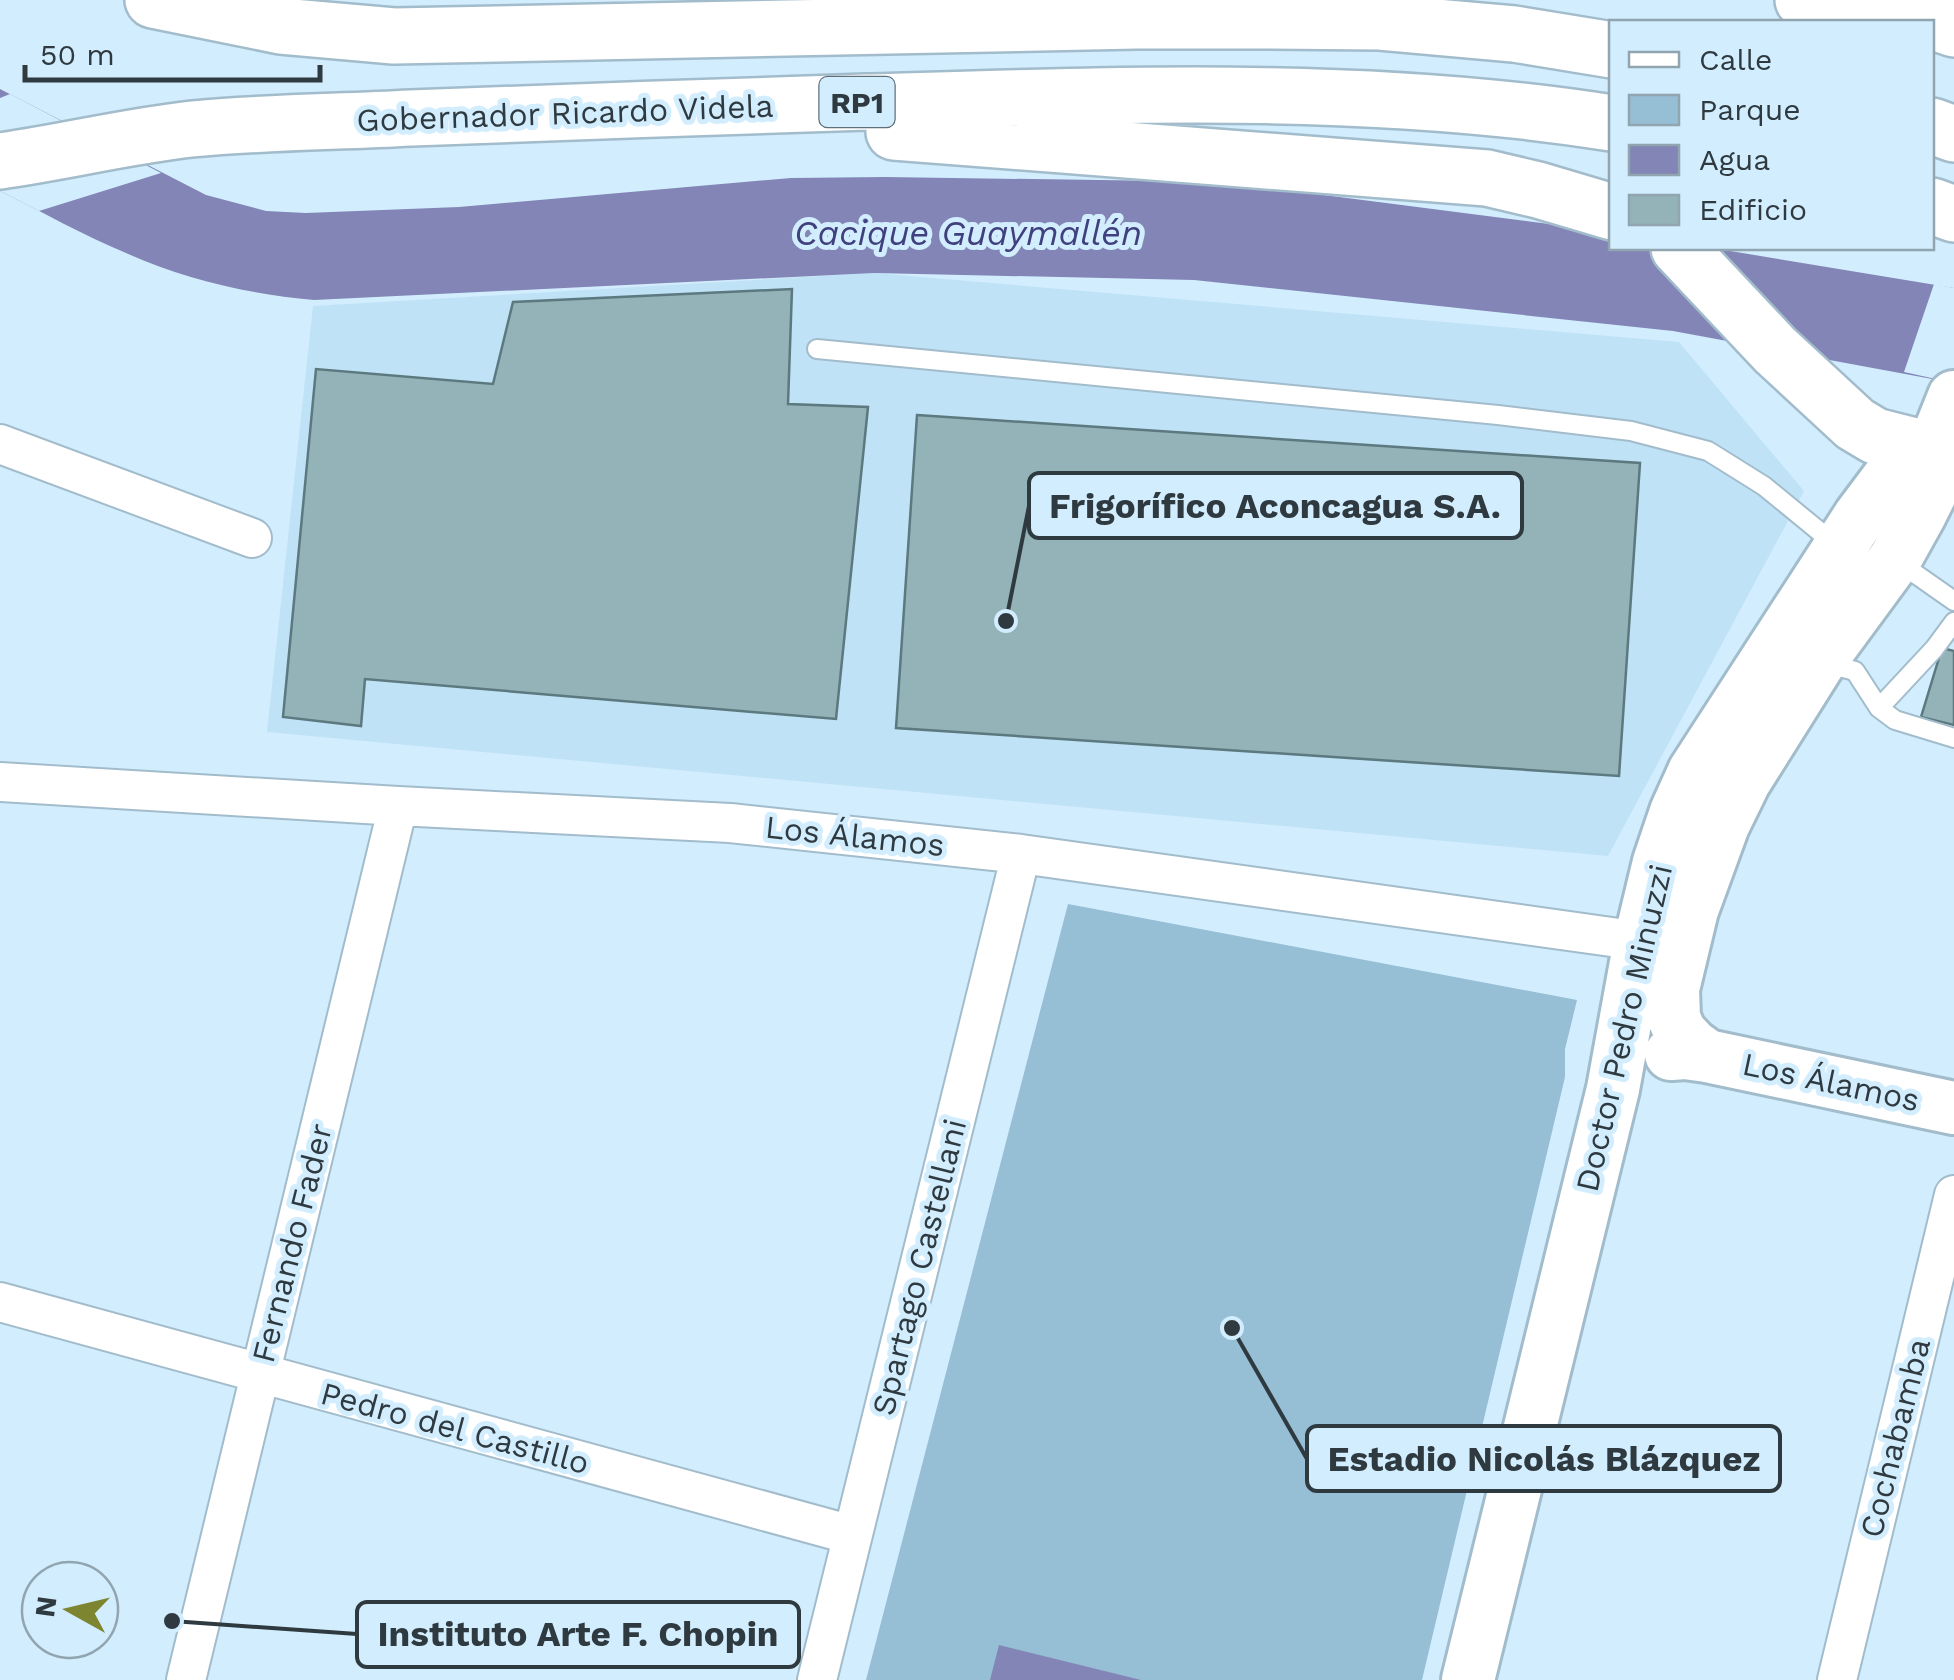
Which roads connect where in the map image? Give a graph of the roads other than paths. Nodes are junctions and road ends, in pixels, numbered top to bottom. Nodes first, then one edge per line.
1 (153, 0) edge
2 (534, 0) edge
3 (1803, 0) edge
4 (1929, 20) edge
5 (281, 26) junction
6 (1609, 50) edge
7 (602, 110) junction
8 (1609, 123) edge
9 (0, 160) edge
10 (1609, 211) edge
11 (1681, 250) edge
12 (818, 349) dead end
13 (1954, 397) edge
14 (0, 444) edge
15 (1943, 454) edge
16 (252, 538) dead end
17 (1867, 563) junction
18 (1954, 601) edge
19 (1954, 622) edge
20 (1820, 661) junction
21 (1879, 708) junction
22 (1954, 738) edge
23 (0, 782) edge
24 (398, 806) junction
25 (1020, 854) junction
26 (1692, 910) junction
27 (1640, 941) junction
28 (1672, 1003) joint
29 (1707, 1056) junction
30 (1613, 1088) junction
31 (1954, 1108) edge
32 (1954, 1195) edge
33 (0, 1302) edge
34 (260, 1375) junction
35 (852, 1536) junction
36 (186, 1680) edge
37 (817, 1680) edge
38 (1468, 1680) edge
39 (1837, 1680) edge

1 - 5 highway
2 - 5 highway
3 - 4 highway
5 - 6 highway
7 - 8 highway, Gobernador Ricardo Videla / RP1
7 - 9 highway, Gobernador Ricardo Videla / RP1
7 - 10 highway
11 - 15 highway
12 - 17 lane
13 - 15 street, Doctor Pedro Minuzzi
14 - 16 street
15 - 17 street, Doctor Pedro Minuzzi
17 - 18 lane
17 - 20 street, Doctor Pedro Minuzzi
17 - 27 street, Doctor Pedro Minuzzi
19 - 21 lane
20 - 21 lane
20 - 26 street, Doctor Pedro Minuzzi
21 - 22 lane
23 - 24 street, Los Álamos
24 - 25 street, Los Álamos
24 - 34 street, Fernando Fader
25 - 27 street, Los Álamos
25 - 35 street, Spartago Castellani
26 - 27 street
26 - 28 street, Doctor Pedro Minuzzi
27 - 30 street, Doctor Pedro Minuzzi
28 - 29 street, Los Álamos
29 - 30 street, Los Álamos
29 - 31 street, Los Álamos
30 - 38 street, Doctor Pedro Minuzzi
32 - 39 street, Cochabamba
33 - 34 street, Pedro del Castillo
34 - 35 street, Pedro del Castillo
34 - 36 street, Fernando Fader
35 - 37 street, Spartago Castellani

